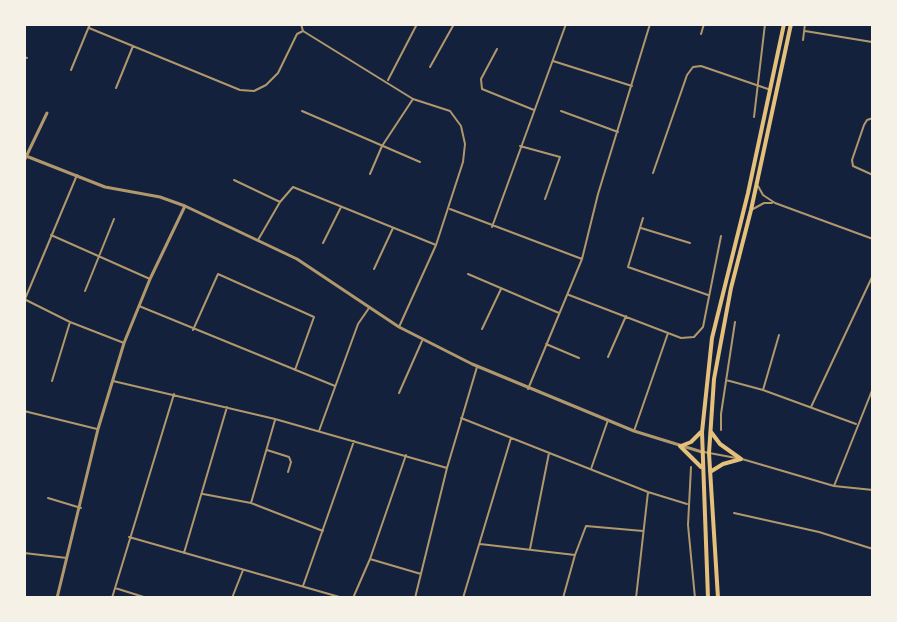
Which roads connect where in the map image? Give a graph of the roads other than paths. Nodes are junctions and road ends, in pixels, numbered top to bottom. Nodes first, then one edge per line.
1 (301, 24) edge
2 (417, 24) edge
3 (454, 24) edge
4 (565, 24) edge
5 (649, 24) edge
6 (704, 24) edge
7 (765, 24) edge
8 (784, 24) edge
9 (791, 24) edge
10 (805, 24) edge
11 (90, 26) edge
12 (303, 31) junction
13 (805, 31) junction
14 (701, 34) dead end
15 (873, 38) edge
16 (803, 40) dead end
17 (872, 42) edge
18 (133, 46) junction
19 (497, 49) dead end
20 (553, 61) junction
21 (430, 67) dead end
22 (71, 70) dead end
23 (388, 81) junction
24 (632, 86) junction
25 (760, 86) junction
26 (116, 88) dead end
27 (771, 90) junction
28 (412, 99) junction
29 (534, 110) junction
30 (303, 111) dead end
31 (561, 111) dead end
32 (47, 113) dead end
33 (754, 117) dead end
34 (873, 118) edge
35 (618, 132) junction
36 (382, 146) junction
37 (520, 146) junction
38 (25, 155) edge
39 (24, 161) edge
40 (420, 162) dead end
41 (653, 173) dead end
42 (370, 174) dead end
43 (77, 175) junction
44 (873, 176) edge
45 (234, 180) dead end
46 (757, 185) junction
47 (545, 199) dead end
48 (280, 202) junction
49 (775, 203) junction
50 (185, 206) junction
51 (341, 207) junction
52 (450, 209) junction
53 (751, 210) junction
54 (644, 218) dead end
55 (114, 219) dead end
56 (492, 227) junction
57 (393, 228) junction
58 (640, 228) junction
59 (51, 235) junction
60 (721, 236) dead end
61 (873, 239) edge
62 (258, 240) junction
63 (323, 243) dead end
64 (690, 243) dead end
65 (436, 245) junction
66 (100, 256) junction
67 (582, 260) junction
68 (374, 269) dead end
69 (468, 274) dead end
70 (873, 275) edge
71 (150, 279) junction
72 (501, 289) junction
73 (86, 291) dead end
74 (568, 294) junction
75 (708, 295) junction
76 (24, 299) edge
77 (139, 306) junction
78 (369, 308) junction
79 (559, 313) junction
80 (626, 316) junction
81 (70, 322) junction
82 (735, 322) dead end
83 (399, 327) junction
84 (482, 329) dead end
85 (193, 330) junction
86 (668, 333) junction
87 (779, 335) dead end
88 (422, 340) junction
89 (124, 343) junction
90 (546, 344) junction
91 (608, 357) dead end
92 (579, 358) dead end
93 (477, 367) junction
94 (296, 370) junction
95 (726, 380) junction
96 (52, 381) dead end
97 (113, 381) junction
98 (335, 386) junction
99 (873, 388) edge
100 (528, 389) junction
101 (763, 390) junction
102 (399, 393) dead end
103 (174, 394) junction
104 (811, 406) junction
105 (227, 407) junction
106 (24, 411) edge
107 (461, 418) junction
108 (275, 419) junction
109 (608, 420) junction
110 (856, 424) junction
111 (98, 429) junction
112 (722, 430) dead end
113 (319, 431) junction
114 (634, 431) junction
115 (710, 431) junction
116 (702, 432) junction
117 (511, 438) junction
118 (354, 441) junction
119 (680, 446) junction
120 (267, 450) junction
121 (702, 452) junction
122 (549, 453) junction
123 (709, 453) junction
124 (406, 455) junction
125 (741, 459) junction
126 (692, 467) dead end
127 (702, 467) junction
128 (447, 468) junction
129 (591, 469) junction
130 (288, 472) dead end
131 (710, 472) junction
132 (834, 486) junction
133 (873, 490) edge
134 (648, 492) junction
135 (203, 494) junction
136 (48, 498) dead end
137 (251, 503) junction
138 (687, 504) junction
139 (81, 508) junction
140 (734, 513) dead end
141 (323, 531) junction
142 (643, 531) junction
143 (129, 537) junction
144 (480, 544) junction
145 (531, 549) junction
146 (873, 549) edge
147 (24, 553) edge
148 (184, 553) junction
149 (574, 555) junction
150 (67, 558) junction
151 (370, 559) junction
152 (243, 570) junction
153 (421, 574) junction
154 (303, 586) junction
155 (115, 588) junction
156 (57, 598) edge
157 (112, 598) edge
158 (147, 598) edge
159 (232, 598) edge
160 (343, 598) edge
161 (353, 598) edge
162 (415, 598) edge
163 (463, 598) edge
164 (563, 598) edge
165 (636, 598) edge
166 (695, 598) edge
167 (708, 598) edge
168 (718, 598) edge

1 - 12 street
2 - 23 street
3 - 21 street
4 - 20 street
5 - 24 street
6 - 14 street
7 - 25 street
8 - 27 main road
9 - 46 main road
10 - 13 street
11 - 18 street
11 - 22 street
12 - 18 street
12 - 23 street
13 - 16 street
13 - 17 street
15 - 17 street
18 - 26 street
19 - 29 street
20 - 24 street
20 - 29 street
23 - 28 street
24 - 35 street
25 - 27 street
25 - 33 street
25 - 41 street
27 - 116 main road
28 - 36 street
28 - 52 street
29 - 37 street
30 - 36 street
31 - 35 street
32 - 38 street
34 - 44 street
35 - 67 street
36 - 40 street
36 - 42 street
37 - 47 street
37 - 56 street
38 - 39 street
38 - 43 street
43 - 50 street
43 - 59 street
45 - 48 street
46 - 49 street
46 - 53 main road
48 - 51 street
48 - 62 street
49 - 53 street
49 - 61 street
50 - 62 street
50 - 71 street
51 - 57 street
51 - 63 street
52 - 56 street
52 - 65 street
53 - 115 main road
54 - 58 street
55 - 66 street
56 - 67 street
57 - 65 street
57 - 68 street
58 - 64 street
58 - 75 street
59 - 66 street
59 - 76 street
60 - 75 street
62 - 78 street
65 - 83 street
66 - 71 street
66 - 73 street
67 - 74 street
69 - 72 street
70 - 104 street
71 - 77 street
72 - 79 street
72 - 84 street
74 - 79 street
74 - 80 street
75 - 86 street
76 - 81 street
77 - 85 street
77 - 89 street
78 - 83 street
78 - 98 street
79 - 90 street
80 - 86 street
80 - 91 street
81 - 89 street
81 - 96 street
82 - 95 street
83 - 88 street
85 - 94 street
85 - 94 street
86 - 114 street
87 - 101 street
88 - 93 street
88 - 102 street
89 - 97 street
90 - 92 street
90 - 100 street
93 - 100 street
93 - 107 street
94 - 98 street
95 - 101 street
95 - 112 street
97 - 103 street
97 - 111 street
98 - 113 street
99 - 110 street
100 - 109 street
101 - 104 street
103 - 105 street
103 - 143 street
104 - 110 street
105 - 108 street
105 - 135 street
106 - 111 street
107 - 117 street
107 - 128 street
108 - 113 street
108 - 120 street
109 - 114 street
109 - 129 street
110 - 132 street
111 - 139 street
113 - 118 street
114 - 119 street
115 - 123 main road
115 - 125 main road
116 - 119 main road
116 - 121 main road
117 - 122 street
117 - 144 street
118 - 124 street
118 - 141 street
119 - 121 street
119 - 127 main road
120 - 130 street
120 - 137 street
121 - 123 street
121 - 127 main road
122 - 129 street
122 - 145 street
123 - 125 street
123 - 131 main road
124 - 128 street
124 - 151 street
125 - 131 main road
125 - 132 street
126 - 138 street
127 - 167 main road
128 - 153 street
129 - 134 street
131 - 168 main road
132 - 133 street
134 - 138 street
134 - 142 street
135 - 137 street
135 - 148 street
136 - 139 street
137 - 141 street
138 - 166 street
139 - 150 street
140 - 146 street
141 - 154 street
142 - 149 street
142 - 165 street
143 - 148 street
143 - 155 street
144 - 145 street
144 - 163 street
145 - 149 street
147 - 150 street
148 - 152 street
149 - 164 street
150 - 156 street
151 - 153 street
151 - 161 street
152 - 154 street
152 - 159 street
153 - 162 street
154 - 160 street
155 - 157 street
155 - 158 street

